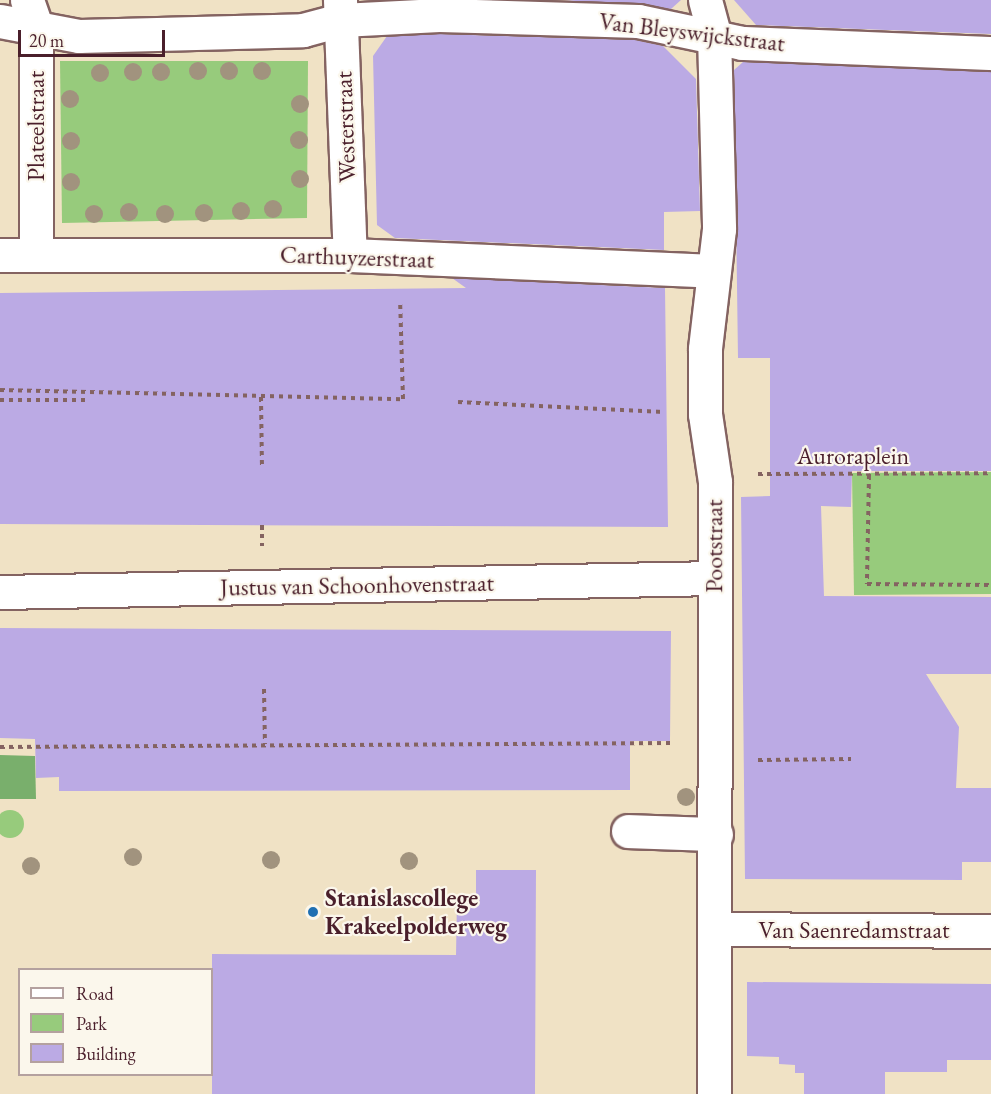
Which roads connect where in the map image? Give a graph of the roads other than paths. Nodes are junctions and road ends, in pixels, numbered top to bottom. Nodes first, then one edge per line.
1 (705, 0) edge
2 (341, 10) edge
3 (32, 13) edge
4 (0, 21) edge
5 (714, 34) junction
6 (991, 53) edge
7 (36, 254) junction
8 (0, 255) edge
9 (350, 255) junction
10 (714, 271) junction
11 (714, 578) junction
12 (0, 592) edge
13 (628, 831) dead end
14 (716, 834) junction
15 (717, 929) junction
16 (991, 931) edge
17 (714, 1094) edge

1 - 5 street, Pootstraat
2 - 3 street, Van Bleyswijckstraat
2 - 5 street, Van Bleyswijckstraat
2 - 9 street, Westerstraat
3 - 4 street, Van Bleyswijckstraat
3 - 7 street, Plateelstraat
5 - 6 street, Van Bleyswijckstraat
5 - 10 street, Pootstraat
7 - 8 street, Carthuyzerstraat
7 - 9 street, Carthuyzerstraat
9 - 10 street, Carthuyzerstraat
10 - 11 street, Pootstraat
11 - 12 street, Justus van Schoonhovenstraat
11 - 14 street, Pootstraat
13 - 14 street
14 - 15 street, Pootstraat
15 - 16 street, Van Saenredamstraat
15 - 17 street, Pootstraat

